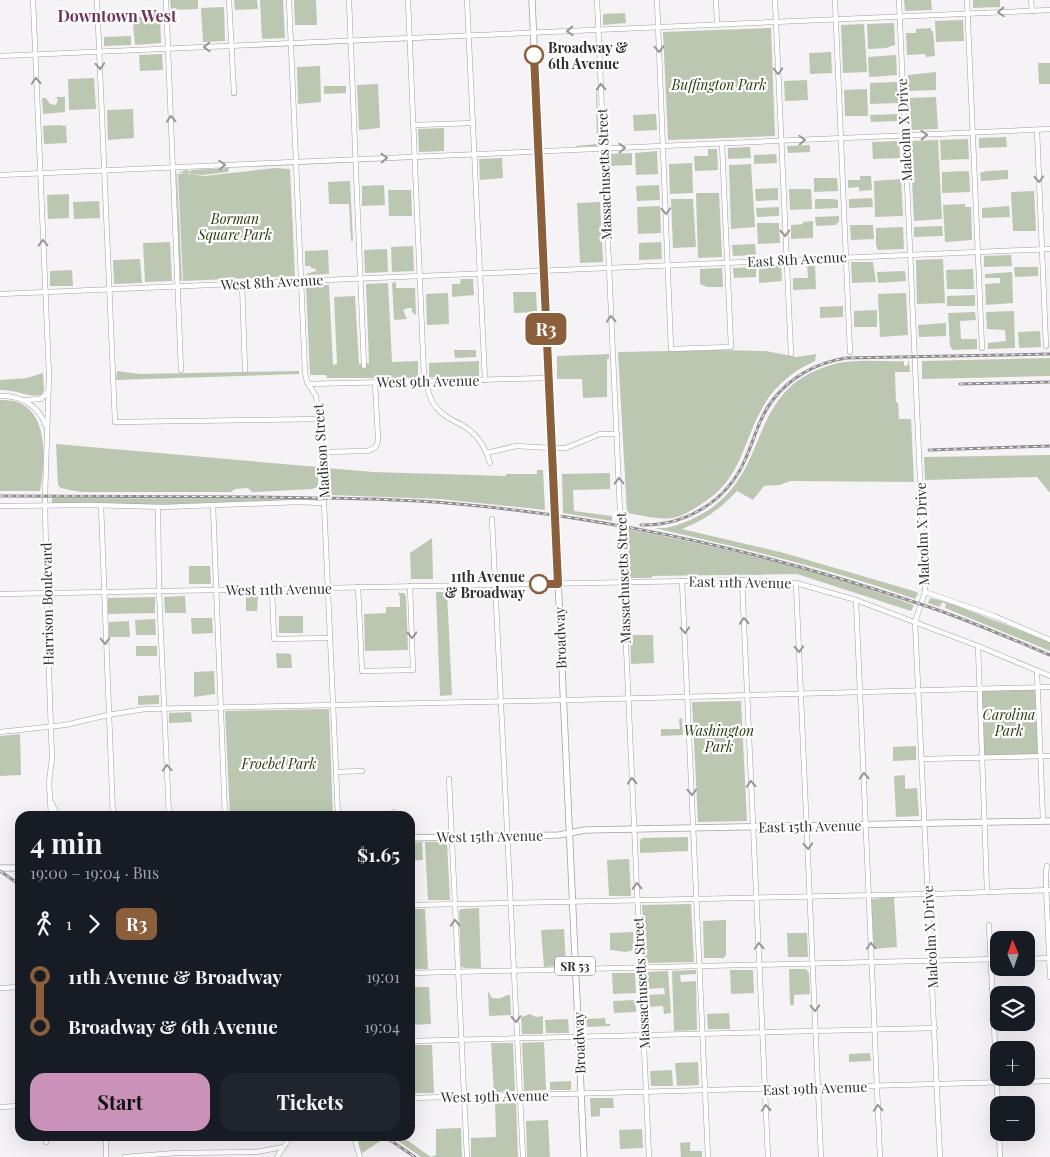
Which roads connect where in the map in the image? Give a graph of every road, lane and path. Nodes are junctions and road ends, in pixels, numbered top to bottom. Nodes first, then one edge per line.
1 (33, 0) edge
2 (97, 0) edge
3 (166, 0) edge
4 (229, 0) edge
5 (289, 0) edge
6 (349, 0) edge
7 (408, 0) edge
8 (467, 0) edge
9 (532, 0) edge
10 (597, 0) edge
11 (657, 0) edge
12 (716, 0) edge
13 (775, 0) edge
14 (835, 0) edge
15 (899, 0) edge
16 (967, 0) edge
17 (1031, 0) edge
18 (1050, 10) edge
19 (1032, 11) junction
20 (968, 14) junction
21 (899, 17) junction
22 (836, 20) junction
23 (776, 22) junction
24 (717, 25) junction
25 (658, 28) junction
26 (598, 30) junction
27 (534, 32) junction
28 (469, 36) junction
29 (409, 38) junction
30 (350, 40) junction
31 (291, 43) junction
32 (232, 46) junction
33 (168, 48) junction
34 (99, 51) junction
35 (35, 54) junction
36 (0, 56) edge
37 (234, 93) dead end
38 (473, 123) junction
39 (414, 125) junction
40 (1050, 129) edge
41 (1037, 130) junction
42 (973, 133) junction
43 (905, 136) junction
44 (841, 138) junction
45 (781, 141) junction
46 (722, 144) junction
47 (663, 146) junction
48 (603, 149) junction
49 (538, 151) junction
50 (474, 154) junction
51 (416, 156) junction
52 (356, 159) junction
53 (296, 161) junction
54 (173, 167) junction
55 (104, 170) junction
56 (40, 173) junction
57 (0, 175) edge
58 (1042, 249) junction
59 (1050, 249) edge
60 (978, 252) junction
61 (910, 254) junction
62 (846, 257) junction
63 (787, 260) junction
64 (728, 262) junction
65 (668, 265) junction
66 (608, 268) junction
67 (543, 270) junction
68 (480, 274) junction
69 (420, 276) junction
70 (361, 278) junction
71 (301, 280) junction
72 (242, 283) junction
73 (178, 286) junction
74 (110, 289) junction
75 (45, 292) junction
76 (0, 294) edge
77 (1046, 346) dead end
78 (982, 348) dead end
79 (850, 352) dead end
80 (791, 354) dead end
81 (364, 366) dead end
82 (181, 370) dead end
83 (245, 370) dead end
84 (549, 378) junction
85 (485, 380) junction
86 (426, 382) junction
87 (375, 383) junction
88 (308, 384) junction
89 (49, 390) junction
90 (0, 396) edge
91 (24, 400) junction
92 (320, 419) junction
93 (617, 434) junction
94 (48, 437) junction
95 (552, 448) junction
96 (322, 452) junction
97 (487, 453) junction
98 (490, 463) dead end
99 (324, 503) junction
100 (45, 505) junction
101 (213, 505) junction
102 (0, 506) edge
103 (101, 506) junction
104 (158, 507) junction
105 (492, 519) dead end
106 (742, 580) junction
107 (682, 581) junction
108 (623, 582) junction
109 (796, 582) junction
110 (558, 584) junction
111 (496, 585) junction
112 (410, 586) junction
113 (358, 587) junction
114 (328, 588) junction
115 (272, 589) junction
116 (216, 590) junction
117 (159, 591) junction
118 (103, 592) junction
119 (925, 592) junction
120 (46, 593) junction
121 (0, 594) edge
122 (856, 600) junction
123 (915, 622) junction
124 (330, 638) junction
125 (1050, 640) edge
126 (978, 646) junction
127 (1037, 671) junction
128 (1050, 676) edge
129 (1038, 687) junction
130 (1050, 687) edge
131 (980, 689) junction
132 (918, 690) junction
133 (860, 692) junction
134 (801, 694) junction
135 (747, 695) junction
136 (688, 697) junction
137 (628, 698) junction
138 (563, 700) junction
139 (501, 701) junction
140 (333, 704) junction
141 (220, 707) junction
142 (164, 708) junction
143 (108, 714) junction
144 (51, 726) junction
145 (0, 732) edge
146 (1040, 756) junction
147 (1050, 756) edge
148 (982, 757) junction
149 (922, 759) junction
150 (362, 771) dead end
151 (336, 772) junction
152 (449, 779) dead end
153 (50, 800) junction
154 (50, 811) edge
155 (56, 811) edge
156 (113, 811) edge
157 (169, 811) edge
158 (225, 811) edge
159 (338, 811) edge
160 (1047, 821) edge
161 (985, 822) junction
162 (925, 823) junction
163 (866, 825) junction
164 (807, 826) junction
165 (753, 827) junction
166 (694, 828) junction
167 (634, 829) junction
168 (569, 832) junction
169 (508, 836) junction
170 (452, 837) junction
171 (415, 838) edge
172 (1047, 866) dead end
173 (0, 868) edge
174 (15, 868) edge
175 (1048, 890) edge
176 (987, 892) junction
177 (928, 894) junction
178 (935, 894) dead end
179 (868, 896) junction
180 (810, 897) junction
181 (757, 898) junction
182 (697, 900) junction
183 (637, 901) junction
184 (511, 903) junction
185 (572, 903) junction
186 (454, 904) junction
187 (415, 905) edge
188 (989, 925) dead end
189 (1050, 958) edge
190 (1035, 959) edge
191 (990, 960) joint
192 (931, 961) junction
193 (872, 962) junction
194 (813, 964) junction
195 (760, 965) junction
196 (700, 966) junction
197 (640, 968) junction
198 (575, 969) junction
199 (514, 970) junction
200 (458, 972) junction
201 (415, 973) edge
202 (991, 976) edge
203 (1050, 977) edge
204 (15, 987) edge
205 (0, 988) edge
206 (934, 1028) junction
207 (875, 1030) junction
208 (815, 1032) junction
209 (763, 1033) junction
210 (703, 1034) junction
211 (643, 1036) junction
212 (517, 1038) junction
213 (579, 1038) junction
214 (461, 1040) junction
215 (415, 1041) edge
216 (994, 1041) edge
217 (1035, 1082) edge
218 (1050, 1082) edge
219 (990, 1083) edge
220 (937, 1084) junction
221 (877, 1086) junction
222 (818, 1088) junction
223 (765, 1089) junction
224 (705, 1091) junction
225 (646, 1092) junction
226 (581, 1094) junction
227 (520, 1095) junction
228 (464, 1096) junction
229 (415, 1098) edge
230 (15, 1106) edge
231 (0, 1107) edge
232 (106, 1141) edge
233 (288, 1141) edge
234 (356, 1141) edge
235 (999, 1141) edge
236 (283, 1148) junction
237 (256, 1152) junction
238 (165, 1155) edge
239 (360, 1155) edge
240 (149, 1156) edge
241 (106, 1157) edge
242 (125, 1157) edge
243 (263, 1157) edge
244 (277, 1157) edge
245 (354, 1157) edge
246 (467, 1157) edge
247 (523, 1157) edge
248 (584, 1157) edge
249 (649, 1157) edge
250 (708, 1157) edge
251 (768, 1157) edge
252 (821, 1157) edge
253 (880, 1157) edge
254 (940, 1157) edge
255 (1000, 1157) edge

1 - 35 street, Harrison Boulevard
2 - 34 street
3 - 33 street
4 - 32 street
5 - 31 street, Madison Street
6 - 30 street
7 - 29 street
8 - 28 street
9 - 27 main road, Broadway / SR 53
10 - 26 street, Massachusetts Street
11 - 25 street
12 - 24 street
13 - 23 street
14 - 22 street
15 - 21 street, Malcolm X Drive
16 - 20 street
17 - 19 street
18 - 19 street
19 -> 20 street
20 - 21 street
20 - 42 street
21 - 22 street
21 - 43 street, Malcolm X Drive
22 - 23 street
22 - 44 street
23 - 24 street
23 -> 45 street
24 - 25 street
25 - 26 street
25 -> 47 street
26 -> 27 street
48 -> 26 street, Massachusetts Street
27 - 28 street
27 - 49 main road, Broadway / SR 53
28 - 29 street
28 - 38 street
29 - 30 street
29 - 39 street
30 - 31 street
30 - 52 street
31 - 32 street
31 - 53 street, Madison Street
32 -> 33 street
32 - 37 street
33 - 34 street
54 -> 33 street
34 - 35 street
34 -> 55 street
35 - 36 street
56 -> 35 street, Harrison Boulevard
38 - 39 street
38 - 50 street
39 - 51 street
40 - 41 street
41 - 42 street
41 -> 58 street
43 -> 42 street
42 - 60 street
43 - 44 street
43 - 61 street, Malcolm X Drive
45 -> 44 street
44 - 62 street
45 - 46 street
45 -> 63 street
46 - 47 street
46 - 64 street
48 -> 47 street
47 -> 65 street
48 - 49 street
48 - 66 street, Massachusetts Street
49 - 50 street
49 - 67 main road, Broadway / SR 53
50 - 51 street
50 - 68 street
52 -> 51 street
51 - 69 street
52 - 53 street
52 - 70 street
54 -> 53 street
53 - 71 street, Madison Street
54 - 55 street
54 - 73 street
55 - 56 street
55 - 74 street
56 - 57 street
75 -> 56 street, Harrison Boulevard
58 - 59 street, East 8th Avenue
58 - 60 street, East 8th Avenue
58 - 77 street
60 - 61 street, East 8th Avenue
60 - 78 street
61 - 62 street, East 8th Avenue
61 - 119 street, Malcolm X Drive
62 - 63 street, East 8th Avenue
62 - 79 street
63 - 64 street, East 8th Avenue
63 - 80 street
64 - 65 street, East 8th Avenue
64 - 65 street
65 - 66 street, East 8th Avenue
66 - 67 street, East 8th Avenue
93 -> 66 street, Massachusetts Street
67 - 68 street, West 8th Avenue
67 - 84 main road, Broadway / SR 53
68 - 69 street, West 8th Avenue
68 - 85 street
69 - 70 street, West 8th Avenue
69 - 86 street
70 - 71 street, West 8th Avenue
70 - 81 street
71 - 72 street, West 8th Avenue
71 - 88 street, Madison Street
72 - 73 street, West 8th Avenue
72 - 83 street
73 - 74 street, West 8th Avenue
73 - 82 street
74 - 75 street, West 8th Avenue
74 - 92 street
75 - 76 street, West 8th Avenue
75 - 89 street, Harrison Boulevard
84 - 85 street, West 9th Avenue
84 - 95 main road, Broadway / SR 53
85 - 86 street, West 9th Avenue
86 - 87 street, West 9th Avenue
86 - 97 street
87 - 88 street, West 9th Avenue
87 - 96 street
88 - 92 street, Madison Street
89 - 91 street
89 - 94 street, Harrison Boulevard
90 - 91 street
91 - 94 street
92 - 96 street, Madison Street
93 - 95 street
108 -> 93 street, Massachusetts Street
94 - 100 street, Harrison Boulevard
95 - 97 street
95 - 110 main road, Broadway / SR 53
96 - 99 street, Madison Street
97 - 98 street
99 - 101 street
99 - 114 street, Madison Street
100 - 102 street
100 - 103 street
100 - 120 street, Harrison Boulevard
101 - 104 street
101 - 116 street
103 - 104 street
103 - 118 street
104 - 117 street
105 - 111 street
106 - 107 street, East 11th Avenue
106 - 109 street, East 11th Avenue
135 -> 106 street
107 - 108 street, East 11th Avenue
107 -> 136 street
108 - 110 street, East 11th Avenue
108 - 137 street, Massachusetts Street
109 - 122 street, East 11th Avenue
109 -> 134 street
110 - 111 street, West 11th Avenue
110 - 138 main road, Broadway / SR 53
111 - 112 street, West 11th Avenue
111 - 139 street
112 - 113 street, West 11th Avenue
112 -> 113 street
113 - 114 street, West 11th Avenue
114 - 115 street, West 11th Avenue
114 - 124 street, Madison Street
115 - 116 street, West 11th Avenue
115 - 124 street
116 - 117 street, West 11th Avenue
116 - 141 street
117 - 118 street, West 11th Avenue
117 - 142 street
118 - 120 street, West 11th Avenue
118 -> 143 street
119 - 123 street, Malcolm X Drive
119 - 125 street
120 - 121 street, West 11th Avenue
120 - 144 street, Harrison Boulevard
122 - 123 street, East 11th Avenue
122 - 133 street
123 - 126 street, East 11th Avenue
123 - 132 street, Malcolm X Drive
124 - 140 street, Madison Street
126 - 127 street, East 11th Avenue
126 - 131 street
127 - 128 street, East 11th Avenue
127 - 129 street
129 - 130 street
129 - 131 street
129 - 146 street
131 - 132 street
131 - 148 street
132 - 133 street
132 - 149 street, Malcolm X Drive
133 - 134 street
163 -> 133 street
134 - 135 street
134 - 164 street
135 - 136 street
165 -> 135 street
136 - 137 street
136 -> 166 street
137 - 138 street
167 -> 137 street, Massachusetts Street
138 - 139 street
138 - 168 main road, Broadway / SR 53
139 - 140 street
139 - 169 street
140 - 141 street
140 - 151 street, Madison Street
141 - 142 street
141 - 158 street
142 - 143 street
157 -> 142 street
143 - 144 street
143 - 156 street
144 - 145 street
144 - 153 street, Harrison Boulevard
146 - 147 street
146 - 148 street
146 - 160 street
148 - 149 street
148 - 161 street
149 - 162 street, Malcolm X Drive
150 - 151 street
151 - 159 street, Madison Street
152 - 170 street
153 - 154 street, Harrison Boulevard
153 - 155 street
160 - 161 main road, East 15th Avenue
161 - 162 main road, East 15th Avenue
161 - 176 street
162 - 163 main road, East 15th Avenue
162 - 177 street, Malcolm X Drive
163 - 164 main road, East 15th Avenue
163 - 179 street
164 - 165 main road, East 15th Avenue
164 -> 180 street
165 - 166 main road, East 15th Avenue
165 - 181 street
166 - 167 main road, East 15th Avenue
166 - 182 street
167 - 168 main road, East 15th Avenue
183 -> 167 street, Massachusetts Street
168 - 169 main road, West 15th Avenue
168 - 185 main road, Broadway / SR 53
169 - 170 main road, West 15th Avenue
169 - 184 street
170 - 171 main road, West 15th Avenue
170 - 186 street
172 - 175 street
173 - 174 main road
175 - 176 street
175 - 189 street
176 - 178 street
177 - 179 street
177 - 192 street, Malcolm X Drive
179 - 180 street
193 -> 179 street
180 - 181 street
180 - 194 street
181 - 182 street
195 -> 181 street
182 - 183 street
182 - 196 street
183 - 185 street
183 - 197 street, Massachusetts Street
184 - 185 street
184 - 186 street
184 - 199 street
185 - 198 main road, Broadway / SR 53
186 - 187 street
200 -> 186 street
188 - 191 street
189 - 190 street
189 - 203 street
191 - 192 street
192 - 193 street
192 - 206 street, Malcolm X Drive
193 - 194 street
193 - 207 street
194 - 195 street
194 -> 208 street
195 - 196 street
195 - 209 street
196 - 197 street
196 - 210 street
197 - 198 street
197 - 211 street, Massachusetts Street
198 - 199 street
198 - 213 main road, Broadway / SR 53
199 - 200 street
199 -> 212 street
200 - 201 street
200 - 214 street
202 - 216 street
204 - 205 street
206 - 207 street
206 - 220 street, Malcolm X Drive
207 - 208 street
207 - 221 street
208 - 209 street
208 - 222 street
209 - 210 street
209 - 223 street
210 - 211 street
210 - 224 street
211 - 213 street
211 - 225 street, Massachusetts Street
212 - 213 street
212 - 214 street
212 - 227 street
213 - 226 main road, Broadway / SR 53
214 - 215 street
214 - 228 street
217 - 218 street, East 19th Avenue
219 - 220 street, East 19th Avenue
220 - 221 street, East 19th Avenue
220 - 254 street, Malcolm X Drive
221 - 222 street, East 19th Avenue
253 -> 221 street
222 - 223 street, East 19th Avenue
222 - 252 street
223 - 224 street, East 19th Avenue
251 -> 223 street
224 - 225 street, East 19th Avenue
224 - 250 street
225 - 226 street, East 19th Avenue
225 - 249 street, Massachusetts Street
226 - 227 street, West 19th Avenue
226 - 248 main road, Broadway / SR 53
227 - 228 street, West 19th Avenue
227 - 247 street
228 - 229 street, West 19th Avenue
228 - 246 street
230 - 231 street
232 - 241 street
233 - 236 street
234 - 239 street
235 - 255 street
236 - 237 street
236 - 244 street
237 - 238 street
237 - 243 street
238 - 240 street
239 - 245 street
240 - 242 street

